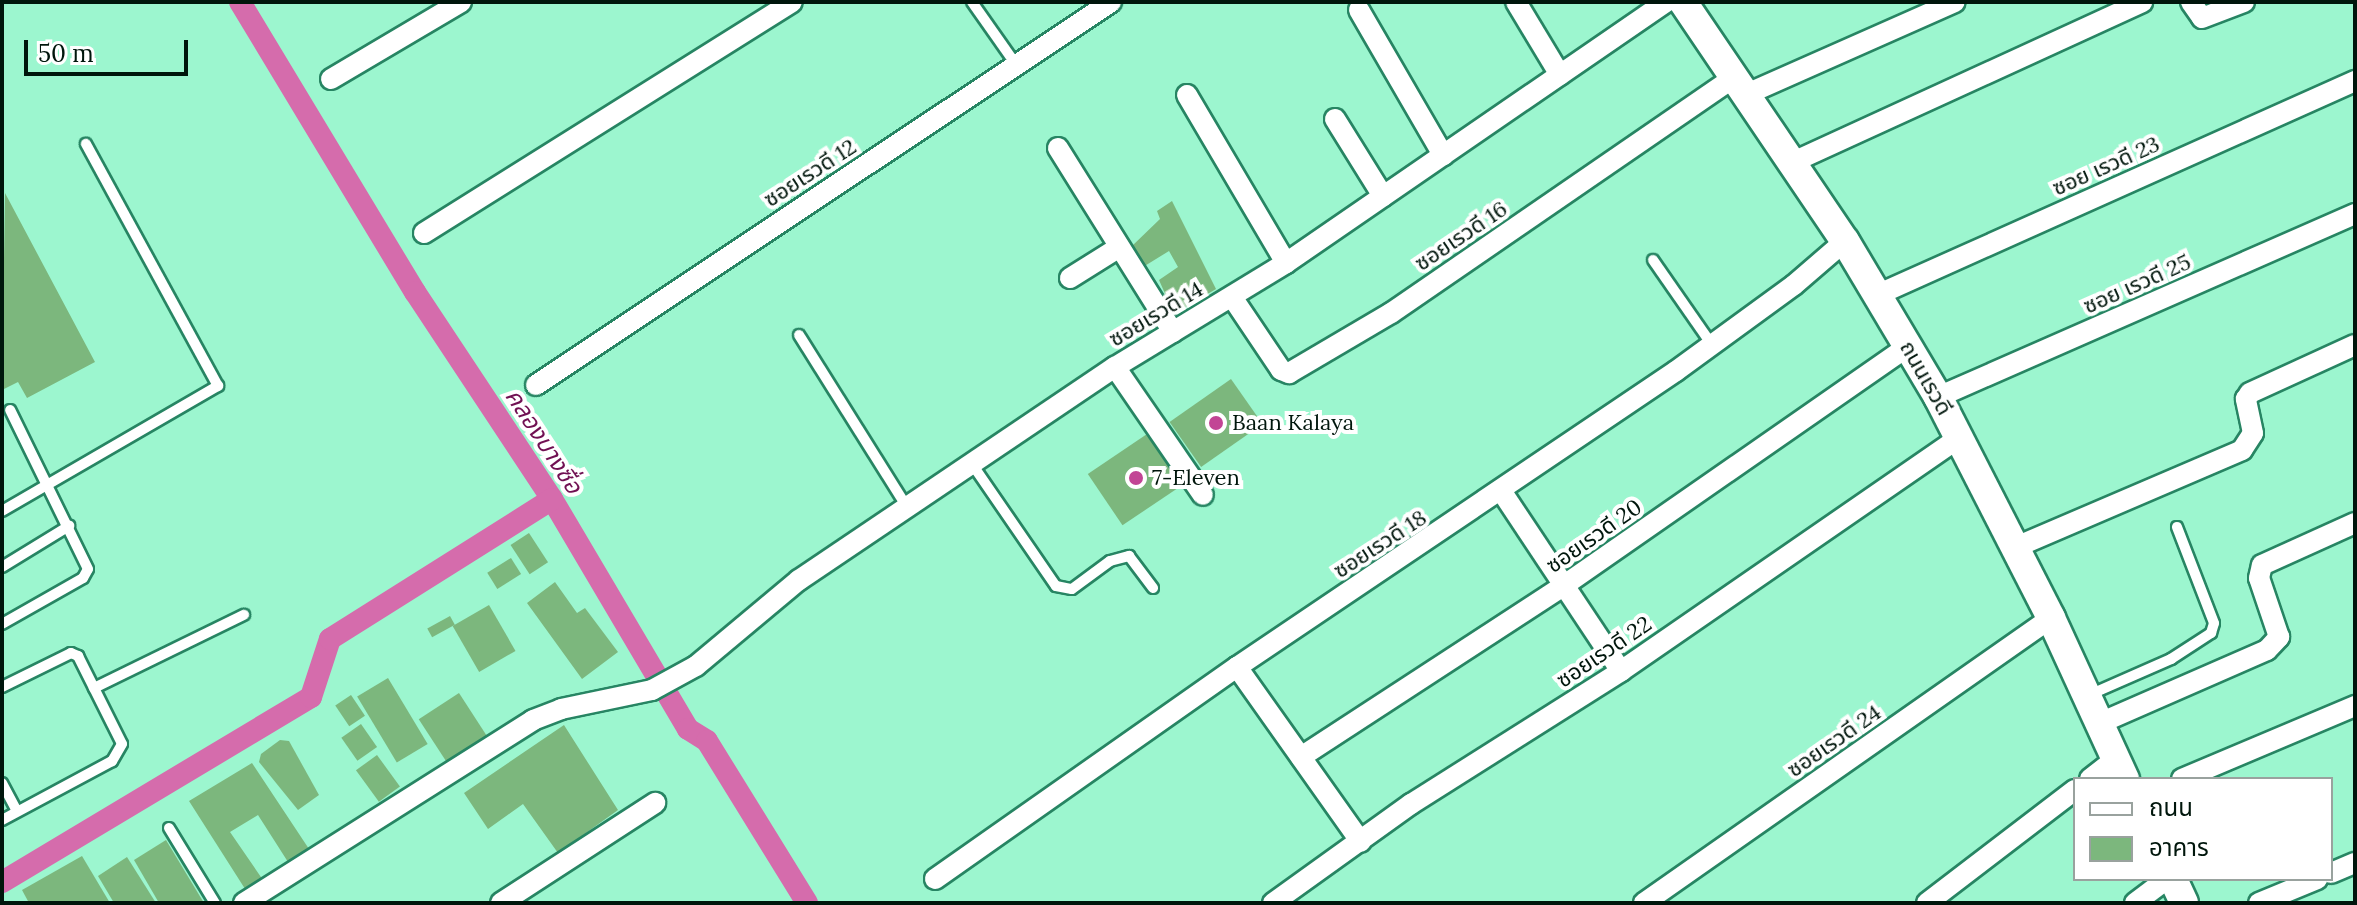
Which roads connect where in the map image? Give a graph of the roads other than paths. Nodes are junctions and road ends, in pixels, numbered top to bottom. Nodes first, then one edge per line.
1 (461, 2) edge
2 (792, 2) edge
3 (972, 2) edge
4 (1111, 2) edge
5 (1516, 2) edge
6 (1666, 2) edge
7 (1683, 2) edge
8 (1955, 2) edge
9 (2142, 2) edge
10 (2191, 2) edge
11 (2244, 2) edge
12 (1359, 10) dead end
13 (1017, 66) junction
14 (1560, 75) junction
15 (331, 79) dead end
16 (2355, 81) edge
17 (1741, 86) junction
18 (1187, 95) dead end
19 (1335, 119) dead end
20 (86, 144) dead end
21 (1058, 148) dead end
22 (1443, 155) junction
23 (1793, 162) junction
24 (1383, 196) junction
25 (2355, 214) edge
26 (424, 233) dead end
27 (1845, 241) junction
28 (1118, 248) junction
29 (1653, 260) dead end
30 (1286, 263) junction
31 (1070, 278) dead end
32 (1877, 295) junction
33 (1232, 297) junction
34 (1173, 332) junction
35 (799, 335) dead end
36 (1712, 345) junction
37 (2355, 345) edge
38 (1909, 346) junction
39 (1115, 367) junction
40 (536, 385) dead end
41 (1938, 397) junction
42 (10, 410) dead end
43 (1960, 437) junction
44 (972, 464) junction
45 (50, 483) junction
46 (1502, 492) junction
47 (1203, 495) dead end
48 (907, 507) junction
49 (2, 511) edge
50 (2355, 523) edge
51 (69, 526) junction
52 (2177, 527) dead end
53 (2016, 547) junction
54 (2, 567) edge
55 (1566, 584) junction
56 (1153, 588) dead end
57 (244, 615) dead end
58 (2051, 618) junction
59 (2, 624) edge
60 (1237, 667) junction
61 (1621, 671) junction
62 (2, 687) edge
63 (94, 688) junction
64 (2087, 696) junction
65 (2355, 706) edge
66 (2100, 723) junction
67 (1301, 757) junction
68 (2121, 769) edge
69 (2096, 777) edge
70 (2187, 777) edge
71 (2, 783) edge
72 (2073, 792) edge
73 (655, 803) dead end
74 (16, 809) junction
75 (2, 820) edge
76 (169, 828) dead end
77 (1361, 842) junction
78 (2355, 863) edge
79 (2333, 872) edge
80 (935, 879) dead end
81 (2167, 881) edge
82 (2171, 881) edge
83 (2312, 881) edge
84 (248, 902) edge
85 (215, 903) edge
86 (501, 903) edge
87 (1273, 903) edge
88 (1644, 903) edge
89 (1927, 903) edge
90 (2135, 903) edge
91 (2184, 903) edge
92 (2259, 903) edge

1 - 15 street
2 - 26 street
3 - 13 lane
4 - 13 street, ซอยเรวดี 12
5 - 14 street
6 - 14 street, ซอยเรวดี 14
7 - 17 street, ถนนเรวดี
8 - 17 street
9 - 23 street
10 - 11 street
12 - 22 street
13 - 40 street, ซอยเรวดี 12
14 - 22 street, ซอยเรวดี 14
16 - 32 street, ซอย เรวดี 23
17 - 23 street, ถนนเรวดี
17 - 33 street, ซอยเรวดี 16
18 - 30 street
19 - 24 street
20 - 45 lane
21 - 28 street
22 - 24 street, ซอยเรวดี 14
23 - 27 street, ถนนเรวดี
24 - 30 street, ซอยเรวดี 14
25 - 41 street, ซอย เรวดี 25
27 - 32 street, ถนนเรวดี
27 - 36 street, ซอยเรวดี 18
28 - 31 street
28 - 34 street
29 - 36 lane
30 - 33 street, ซอยเรวดี 14
32 - 38 street, ถนนเรวดี
33 - 34 street, ซอยเรวดี 14
34 - 39 street, ซอยเรวดี 14
35 - 48 lane
36 - 46 street, ซอยเรวดี 18
37 - 53 street
38 - 41 street, ถนนเรวดี
38 - 55 street, ซอยเรวดี 20
39 - 44 street, ซอยเรวดี 14
39 - 47 street
41 - 43 street, ถนนเรวดี
42 - 45 lane
43 - 53 street, ถนนเรวดี
43 - 61 street, ซอยเรวดี 22
44 - 48 street, ซอยเรวดี 14
44 - 56 lane
45 - 49 lane
45 - 51 lane
46 - 55 street
46 - 60 street, ซอยเรวดี 18
48 - 84 street, ซอยเรวดี 14
50 - 66 street
51 - 54 lane
51 - 59 lane
52 - 64 lane
53 - 58 street, ถนนเรวดี
55 - 61 street
55 - 67 street, ซอยเรวดี 20
57 - 63 lane
58 - 64 street, ถนนเรวดี
58 - 88 street, ซอยเรวดี 24
60 - 67 street
60 - 80 street, ซอยเรวดี 18
61 - 77 street, ซอยเรวดี 22
62 - 63 lane
63 - 74 lane
64 - 66 street, ถนนเรวดี
65 - 70 street
66 - 68 street, ถนนเรวดี
67 - 77 street
68 - 69 street
71 - 74 lane
72 - 89 street
73 - 86 street
74 - 75 lane
76 - 85 lane
77 - 87 street, ซอยเรวดี 22
78 - 79 street
81 - 90 street
82 - 91 street
83 - 92 street

